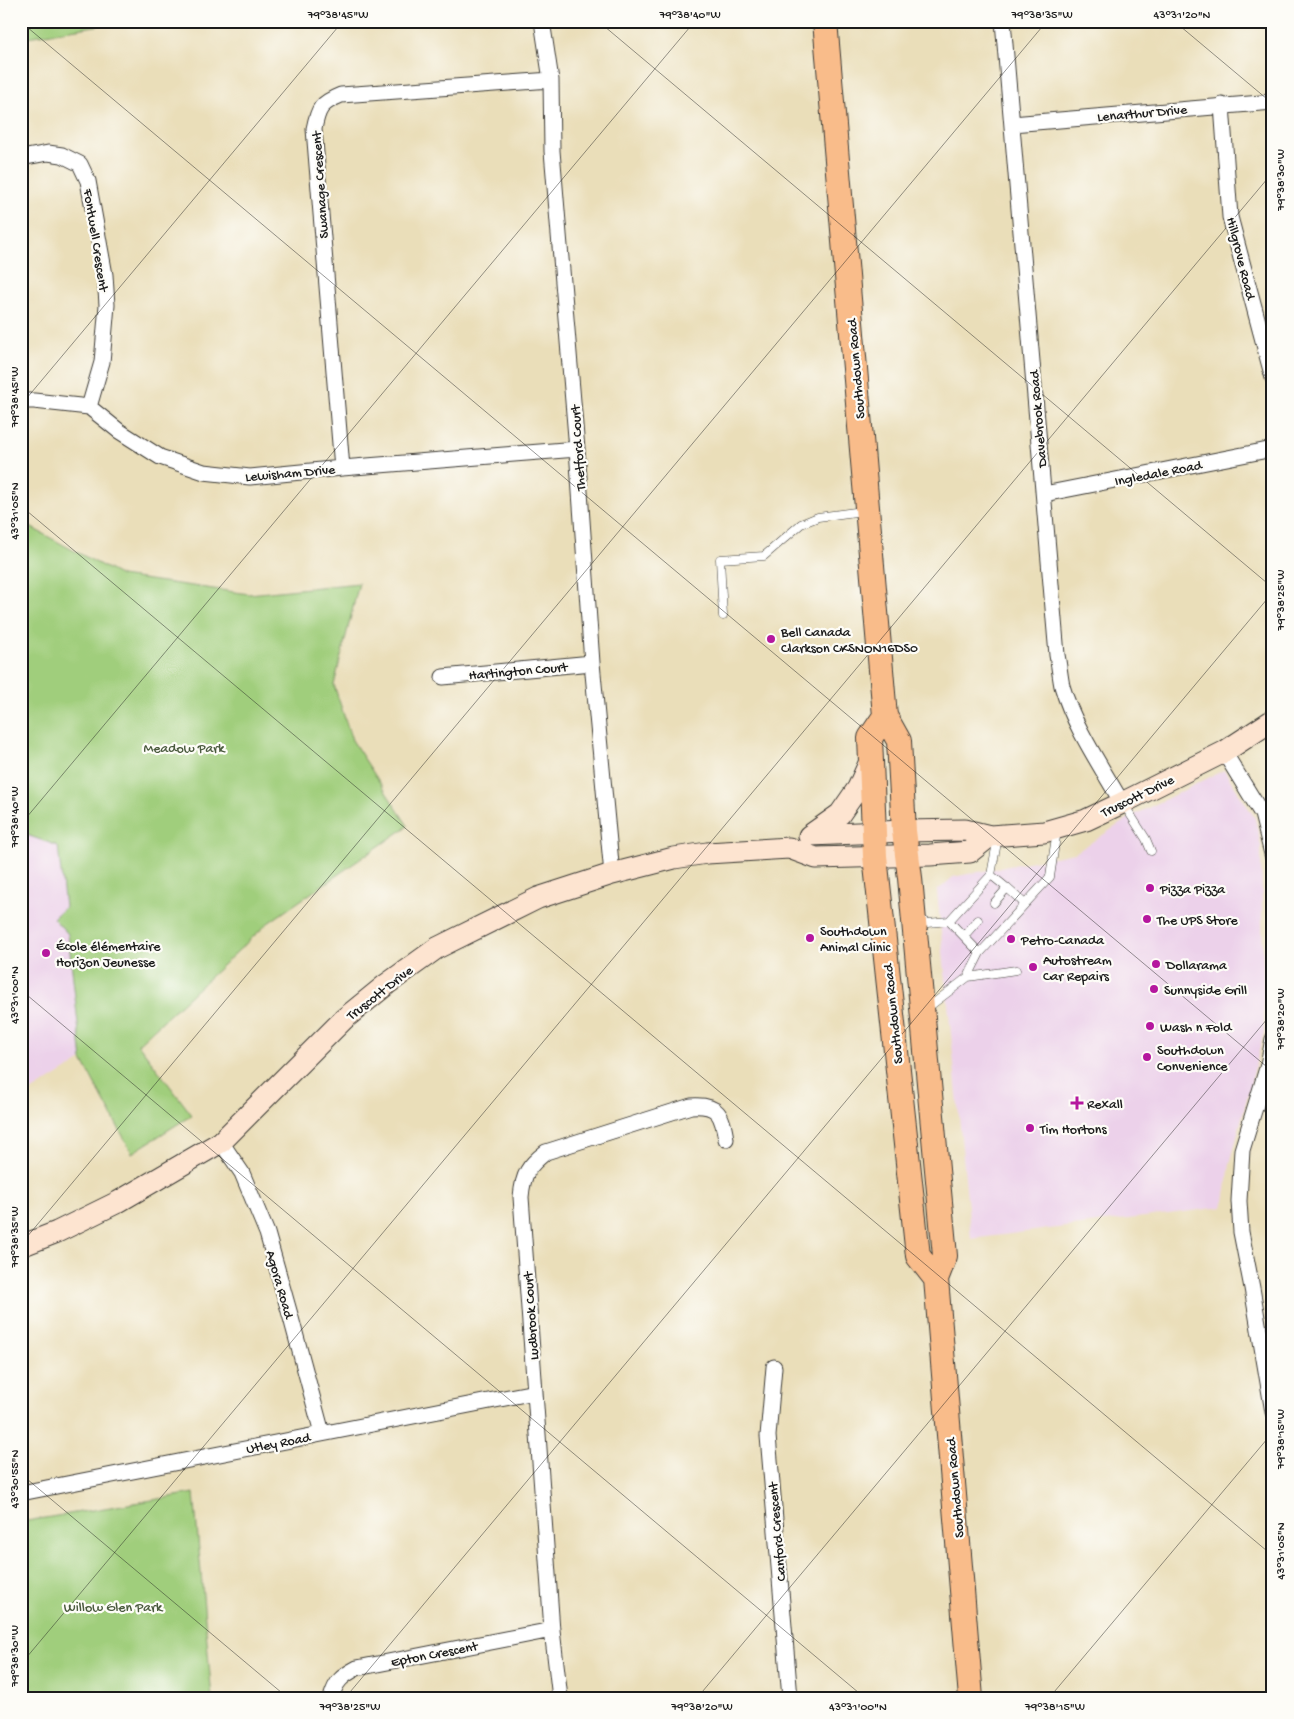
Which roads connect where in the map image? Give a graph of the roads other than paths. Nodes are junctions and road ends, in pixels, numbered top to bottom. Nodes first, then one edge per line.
1 (542, 21) edge
2 (825, 21) edge
3 (1003, 21) edge
4 (551, 80) junction
5 (1273, 102) edge
6 (1222, 105) junction
7 (1012, 124) junction
8 (21, 158) edge
9 (1273, 378) edge
10 (21, 401) edge
11 (89, 407) junction
12 (577, 449) junction
13 (1273, 449) edge
14 (342, 468) junction
15 (1044, 494) junction
16 (868, 510) junction
17 (723, 616) dead end
18 (592, 663) junction
19 (443, 677) dead end
20 (885, 716) junction
21 (1273, 720) edge
22 (1224, 752) junction
23 (872, 759) junction
24 (1122, 803) junction
25 (1057, 828) junction
26 (904, 831) junction
27 (874, 832) junction
28 (811, 835) junction
29 (994, 836) junction
30 (790, 848) junction
31 (1150, 851) dead end
32 (876, 856) junction
33 (906, 856) junction
34 (1273, 858) edge
35 (612, 874) junction
36 (991, 875) junction
37 (1007, 888) junction
38 (994, 903) dead end
39 (1025, 904) junction
40 (913, 916) junction
41 (978, 920) dead end
42 (949, 921) junction
43 (964, 936) junction
44 (980, 953) junction
45 (1016, 970) dead end
46 (968, 977) junction
47 (922, 1011) junction
48 (1273, 1039) edge
49 (726, 1139) dead end
50 (221, 1142) junction
51 (21, 1246) edge
52 (936, 1279) junction
53 (774, 1367) dead end
54 (535, 1392) junction
55 (1273, 1412) edge
56 (322, 1433) junction
57 (21, 1493) edge
58 (552, 1630) junction
59 (331, 1698) edge
60 (560, 1698) edge
61 (790, 1698) edge
62 (971, 1698) edge

1 - 4 street, Thetford Court
2 - 16 main road, Southdown Road
3 - 7 street, Davebrook Road
4 - 12 street, Thetford Court
4 - 14 street, Swanage Crescent
5 - 6 street, Lenarthur Drive
6 - 7 street, Lenarthur Drive
6 - 9 street, Hillgrove Road
7 - 15 street, Davebrook Road
8 - 11 street, Fontwell Crescent
10 - 11 street
11 - 14 street, Lewisham Drive
12 - 14 street, Lewisham Drive
12 - 18 street, Thetford Court
13 - 15 street, Ingledale Road
15 - 24 street, Davebrook Road
16 - 17 lane
16 - 20 main road, Southdown Road
18 - 19 street, Hartington Court
18 - 35 street, Thetford Court
20 - 23 main road, Southdown Road
20 - 26 main road, Southdown Road
21 - 22 street, Truscott Drive
22 - 24 street, Truscott Drive
22 - 34 street
23 - 27 main road, Southdown Road
23 - 28 street
24 - 25 street, Truscott Drive
24 - 31 lane
25 - 29 street, Truscott Drive
25 - 39 lane
26 - 27 street, Truscott Drive
26 - 29 street, Truscott Drive
26 - 33 main road, Southdown Road
27 - 28 street, Truscott Drive
27 - 32 main road, Southdown Road
28 - 30 street, Truscott Drive
29 - 33 street, Truscott Drive
29 - 36 lane
30 - 32 street, Truscott Drive
30 - 35 street, Truscott Drive
32 - 33 street, Truscott Drive
32 - 52 main road, Southdown Road
33 - 40 main road, Southdown Road
35 - 50 street, Truscott Drive
36 - 37 lane
36 - 42 lane
37 - 38 lane
37 - 39 lane
39 - 44 lane
40 - 42 lane
40 - 47 main road, Southdown Road
41 - 43 lane
42 - 43 lane
43 - 44 lane
44 - 46 lane
45 - 46 lane
46 - 47 lane
47 - 52 main road, Southdown Road
48 - 55 street
49 - 54 street, Ludbrook Court
50 - 51 street, Truscott Drive
50 - 56 street, Agora Road
52 - 62 main road, Southdown Road
53 - 61 street, Canford Crescent
54 - 56 street, Utley Road
54 - 58 street, Ludbrook Court
56 - 57 street, Utley Road
58 - 59 street, Epton Crescent
58 - 60 street, Ludbrook Court

